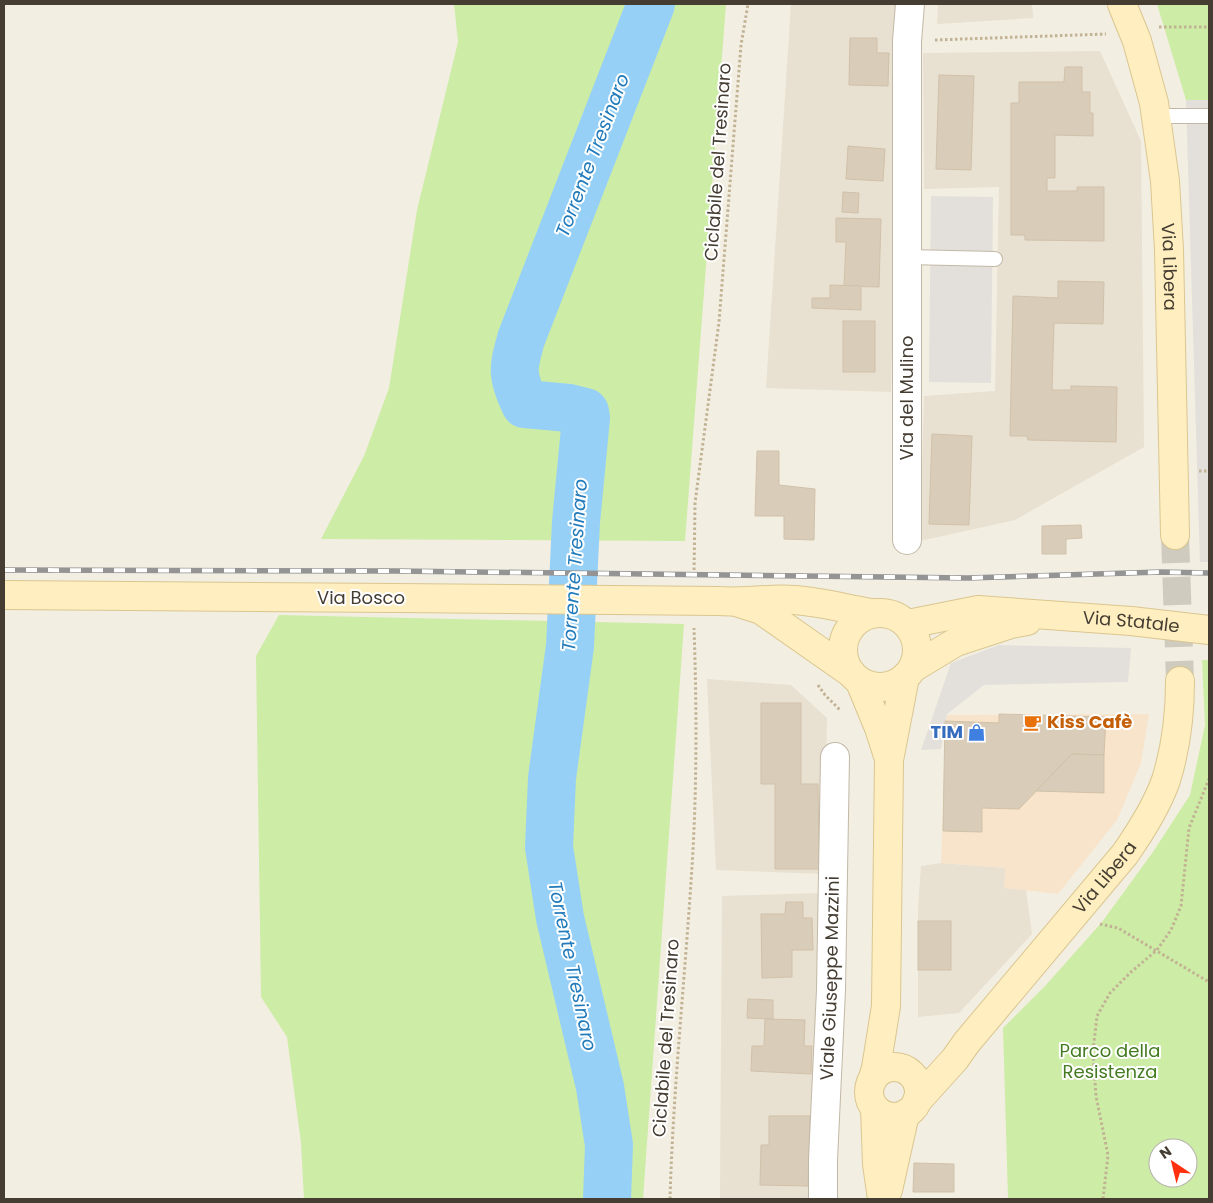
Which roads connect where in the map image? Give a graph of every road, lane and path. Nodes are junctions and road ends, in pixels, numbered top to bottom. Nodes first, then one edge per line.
1 (748, 4) edge
2 (910, 4) edge
3 (1122, 4) edge
4 (1209, 26) edge
5 (1151, 27) dead end
6 (1112, 34) dead end
7 (907, 41) junction
8 (1156, 116) junction
9 (1209, 116) edge
10 (907, 257) junction
11 (995, 259) dead end
12 (719, 322) dead end
13 (1175, 535) tunnel mouth
14 (907, 540) dead end
15 (4, 595) edge
16 (726, 602) junction
17 (872, 614) junction
18 (1053, 616) junction
19 (908, 624) junction
20 (1209, 630) edge
21 (909, 673) junction
22 (855, 678) junction
23 (1180, 681) tunnel mouth
24 (835, 757) dead end
25 (889, 760) junction
26 (1209, 779) edge
27 (692, 880) dead end
28 (1077, 910) junction
29 (1157, 950) junction
30 (1209, 982) edge
31 (886, 1006) junction
32 (967, 1042) junction
33 (904, 1071) junction
34 (874, 1095) junction
35 (911, 1108) junction
36 (670, 1199) edge
37 (823, 1199) edge
38 (882, 1199) edge
39 (887, 1199) edge
40 (1103, 1199) edge

1 - 12 path, Ciclabile del Tresinaro
2 - 7 street, Via del Mulino
3 - 8 street, Via Libera
4 - 5 path
6 - 7 path
7 - 10 street, Via del Mulino
8 - 9 lane
8 - 13 street, Via Libera
10 - 11 lane
10 - 14 street, Via del Mulino
15 - 16 street, Via Bosco, bridge
16 - 17 street
16 - 22 street, Via Statale
17 - 19 street
17 - 22 street
18 - 19 street, Via Statale
18 - 20 street, Via Statale
18 - 21 street, Via Statale
19 - 21 street
21 - 22 street, Via Statale
21 - 25 street
22 - 25 street
23 - 28 street, Via Libera
24 - 37 street, Viale Giuseppe Mazzini
25 - 31 street
26 - 29 path
27 - 36 path, Ciclabile del Tresinaro
28 - 29 path
28 - 32 street, Via Libera
29 - 30 path
29 - 40 path
31 - 33 street
31 - 34 street
32 - 33 street, Via Libera
32 - 35 street, Via Libera
33 - 34 street
33 - 35 street
34 - 35 street
34 - 38 street
35 - 39 street

